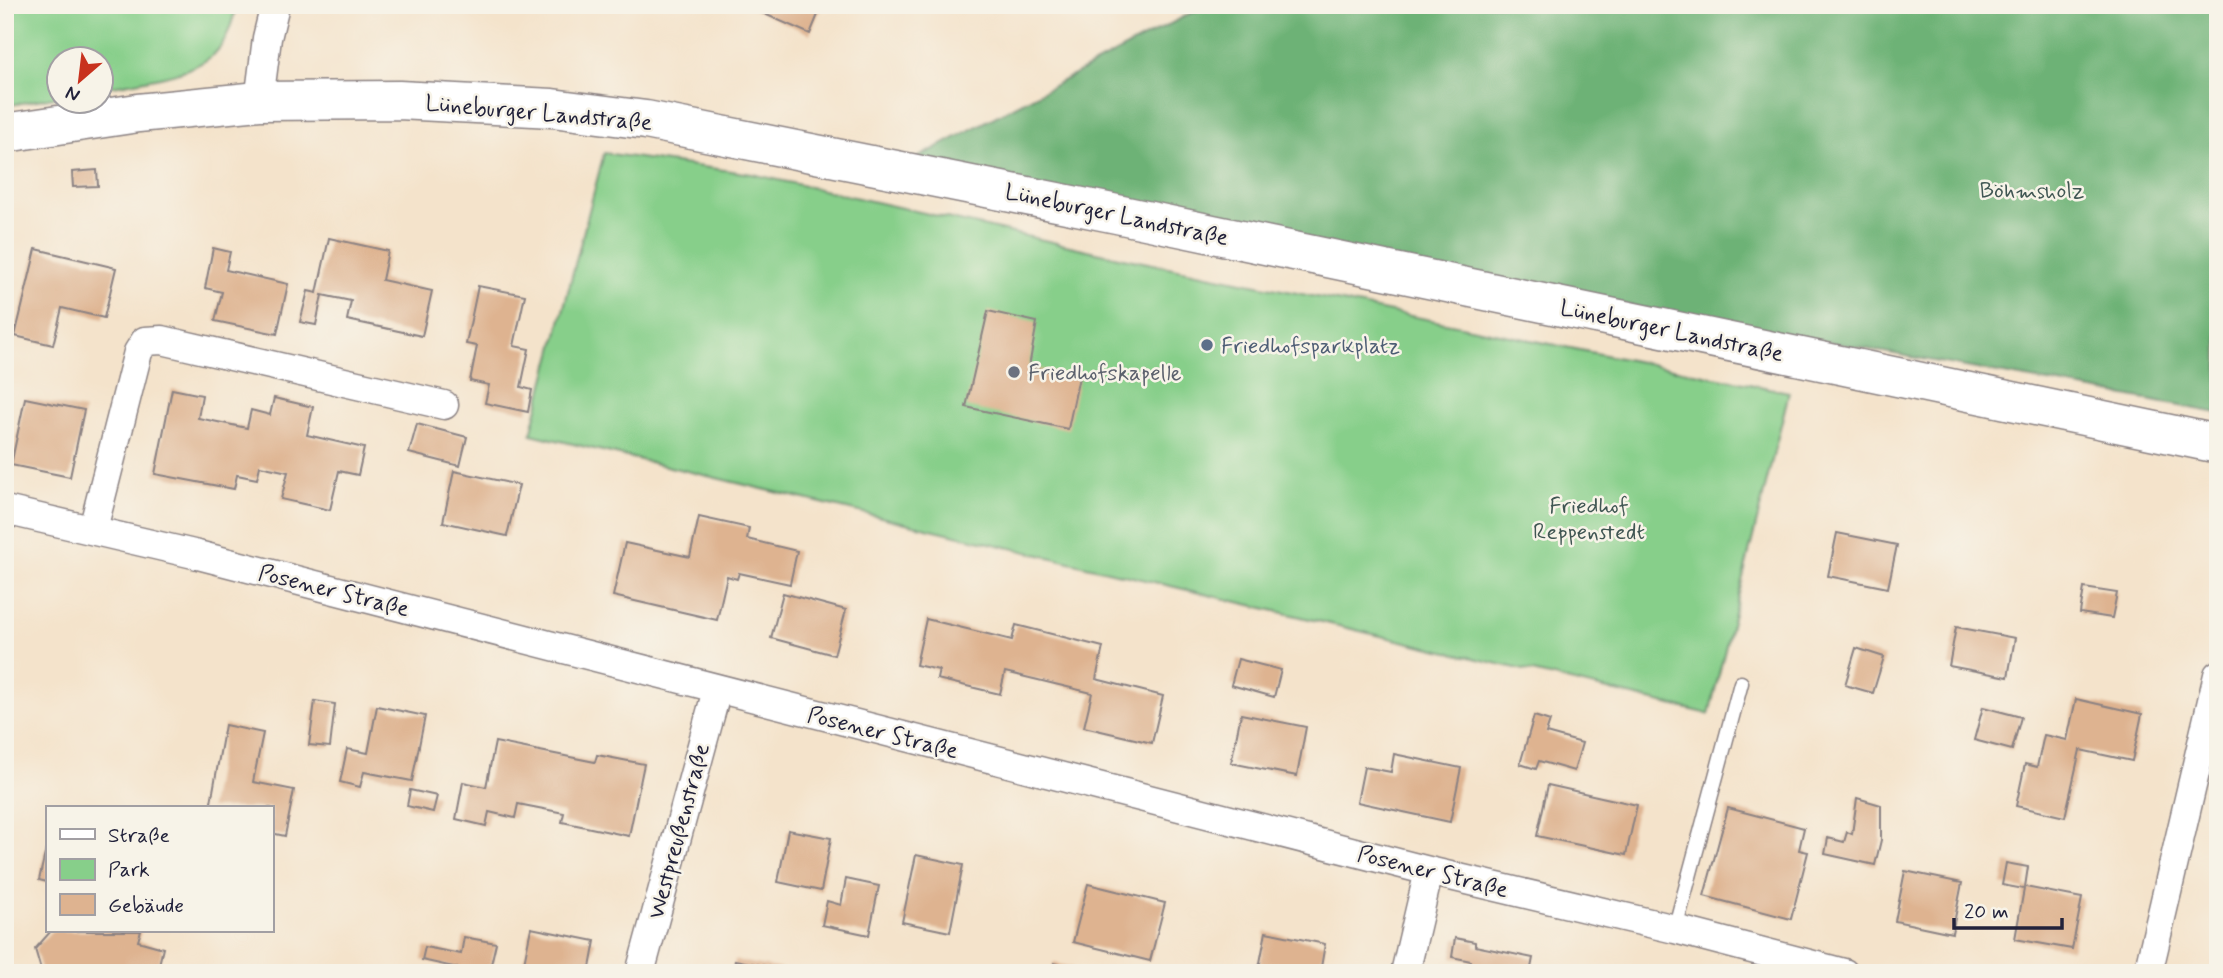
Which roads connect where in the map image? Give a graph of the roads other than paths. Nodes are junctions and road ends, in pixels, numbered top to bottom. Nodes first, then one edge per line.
1 (275, 5) edge
2 (259, 101) junction
3 (5, 133) edge
4 (444, 405) dead end
5 (2218, 444) edge
6 (5, 510) edge
7 (93, 529) junction
8 (2218, 675) edge
9 (1741, 683) dead end
10 (717, 690) junction
11 (1429, 871) junction
12 (1675, 929) junction
13 (640, 973) edge
14 (1405, 973) edge
15 (1844, 973) edge
16 (2148, 973) edge

1 - 2 street
2 - 3 main road, Lüneburger Landstraße
2 - 5 main road, Lüneburger Landstraße
4 - 7 street
6 - 7 street, Posener Straße
7 - 10 street, Posener Straße
8 - 16 street
9 - 12 lane
10 - 11 street, Posener Straße
10 - 13 street, Westpreußenstraße
11 - 12 street, Posener Straße
11 - 14 street
12 - 15 street, Posener Straße

